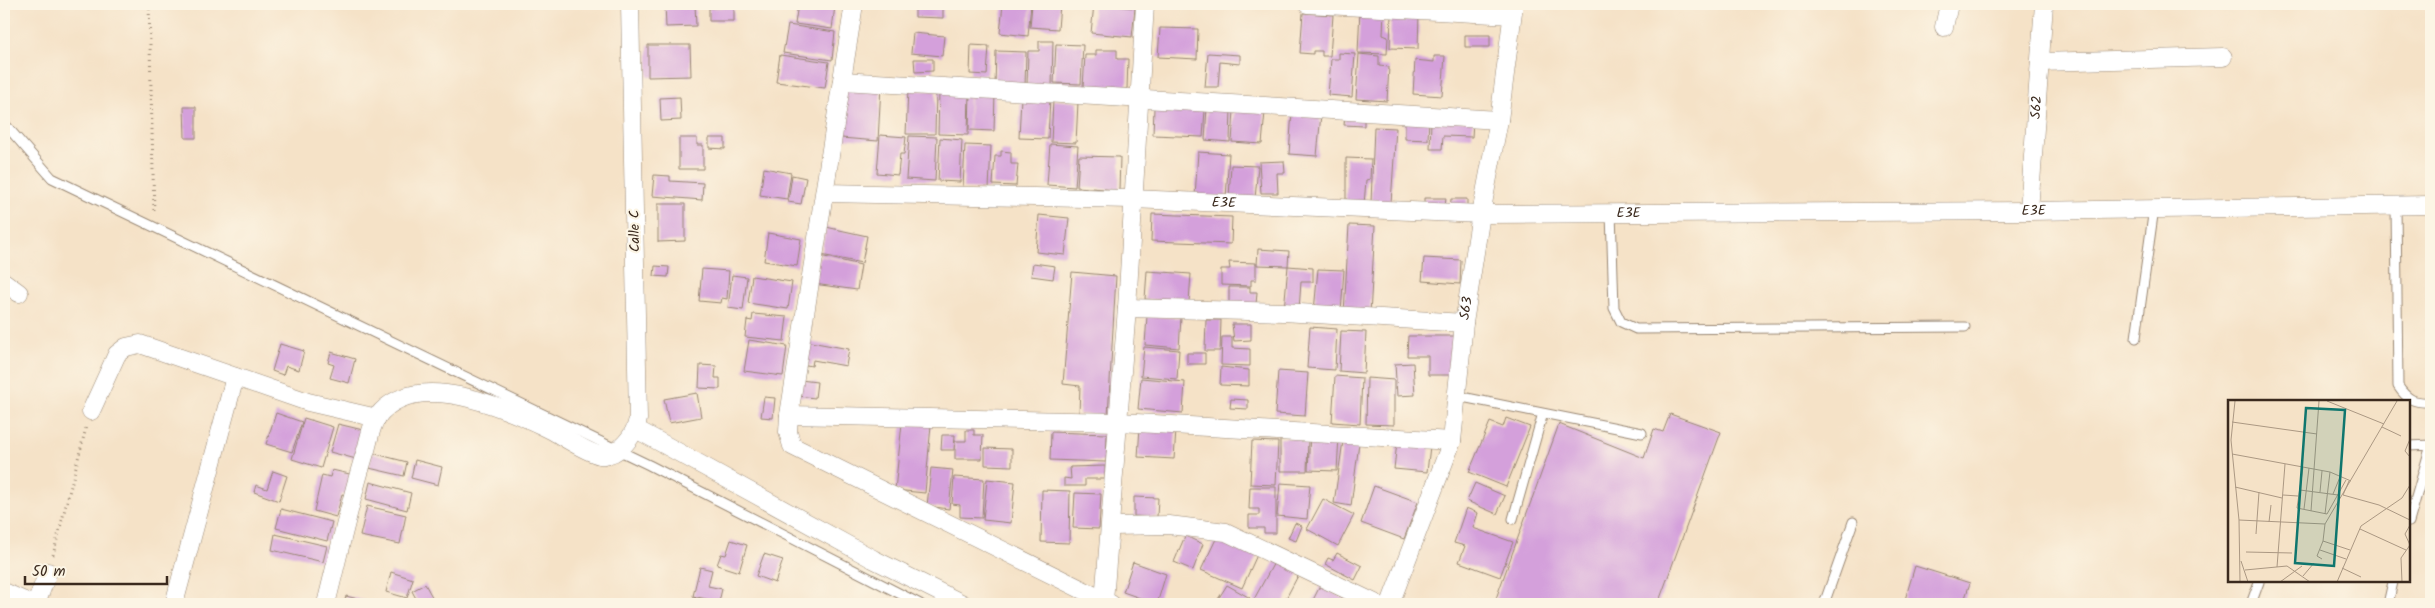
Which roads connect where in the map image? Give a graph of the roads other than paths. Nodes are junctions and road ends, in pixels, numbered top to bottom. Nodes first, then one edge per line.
1 (630, 4) edge
2 (854, 4) edge
3 (1145, 4) edge
4 (1306, 4) edge
5 (1949, 4) edge
6 (2044, 4) edge
7 (1513, 9) edge
8 (1944, 27) dead end
9 (2223, 57) dead end
10 (2040, 62) junction
11 (842, 81) junction
12 (1139, 100) junction
13 (1499, 120) junction
14 (4, 123) edge
15 (825, 193) junction
16 (1132, 199) junction
17 (2396, 205) junction
18 (2431, 205) edge
19 (2154, 208) junction
20 (2030, 211) junction
21 (1610, 212) junction
22 (1481, 214) junction
23 (4, 282) edge
24 (19, 293) dead end
25 (1127, 308) junction
26 (1464, 323) junction
27 (1965, 327) dead end
28 (2136, 338) dead end
29 (235, 377) junction
30 (1457, 396) junction
31 (2431, 402) edge
32 (91, 411) road end
33 (1543, 414) junction
34 (790, 415) junction
35 (377, 418) junction
36 (1119, 422) junction
37 (636, 429) junction
38 (1642, 433) dead end
39 (1452, 440) junction
40 (2431, 445) edge
41 (2410, 446) edge
42 (618, 451) junction
43 (2410, 518) edge
44 (1513, 519) dead end
45 (1853, 522) dead end
46 (1111, 526) junction
47 (48, 572) road end
48 (2259, 583) edge
49 (2393, 583) edge
50 (4, 592) edge
51 (1108, 603) edge
52 (31, 604) edge
53 (36, 604) edge
54 (174, 604) edge
55 (326, 604) edge
56 (920, 604) edge
57 (963, 604) edge
58 (1378, 604) edge
59 (1390, 604) edge
60 (1824, 604) edge
61 (2251, 604) edge
62 (2388, 604) edge

1 - 37 street, Calle C
2 - 11 street
3 - 12 street
4 - 7 street
5 - 8 street
6 - 10 street, S62
7 - 13 street, S63
9 - 10 street
10 - 20 street, S62
11 - 12 street
11 - 15 street
12 - 13 street
12 - 16 street
13 - 22 street, S63
14 - 42 lane
15 - 16 street, E3E
15 - 34 street
16 - 22 street, E3E
16 - 25 street
17 - 18 street, E3E
17 - 19 street, E3E
17 - 31 lane
19 - 20 street, E3E
19 - 28 lane
20 - 21 street, E3E
21 - 22 street, E3E
21 - 27 lane
22 - 26 street, S63
23 - 24 street
25 - 26 street
25 - 36 street
26 - 30 street, S63
29 - 32 street
29 - 35 street
29 - 54 street
30 - 33 lane
30 - 39 street, S63
33 - 38 lane
33 - 44 lane
34 - 36 street
34 - 51 street
35 - 42 street
35 - 55 street
36 - 39 street
36 - 46 street
37 - 42 street
37 - 57 street
39 - 59 street, S63
40 - 41 lane
40 - 43 lane
42 - 56 lane
45 - 60 lane
46 - 51 street
46 - 58 street
47 - 53 street
48 - 61 lane
49 - 62 lane
50 - 52 street

